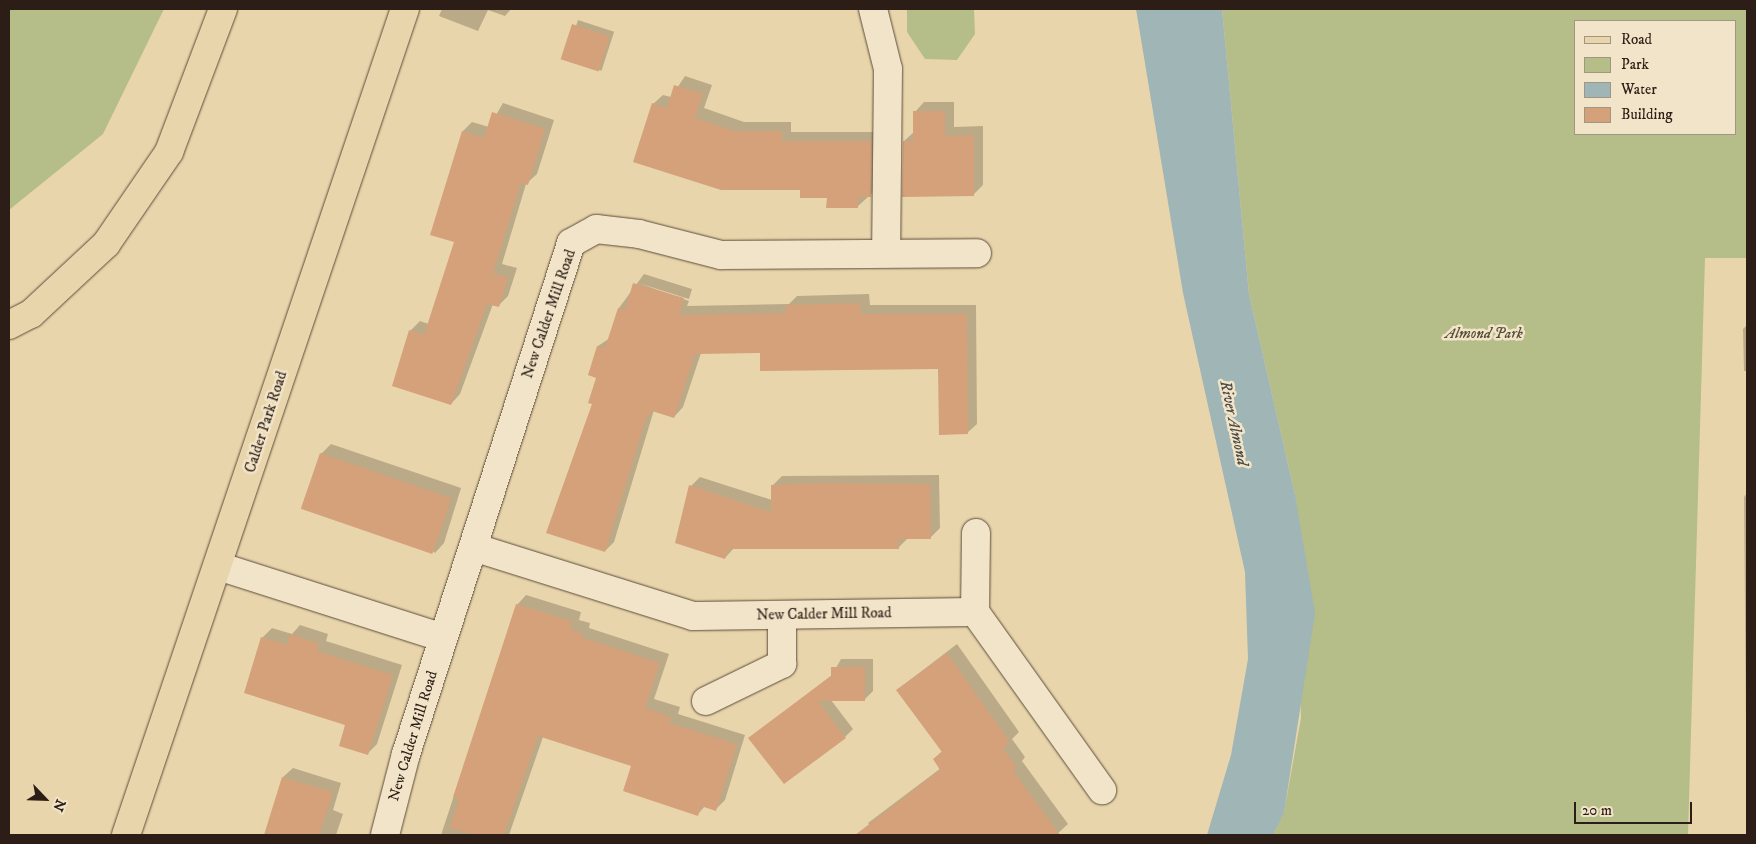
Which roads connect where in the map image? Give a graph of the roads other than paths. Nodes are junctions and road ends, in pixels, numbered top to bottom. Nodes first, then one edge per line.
1 (223, 9) edge
2 (405, 9) edge
3 (873, 9) edge
4 (886, 251) junction
5 (977, 253) dead end
6 (9, 325) edge
7 (976, 534) dead end
8 (473, 547) junction
9 (218, 566) junction
10 (975, 612) junction
11 (782, 615) junction
12 (443, 638) junction
13 (706, 702) dead end
14 (1102, 790) dead end
15 (126, 835) edge
16 (385, 835) edge

1 - 6 main road
2 - 9 main road, Calder Park Road
3 - 4 street
4 - 5 street, New Calder Mill Road
4 - 8 street, New Calder Mill Road
7 - 10 street
8 - 11 street, New Calder Mill Road
8 - 12 street, New Calder Mill Road
9 - 12 street
9 - 15 main road, Calder Park Road
10 - 11 street, New Calder Mill Road
10 - 14 street
11 - 13 street
12 - 16 street, New Calder Mill Road

